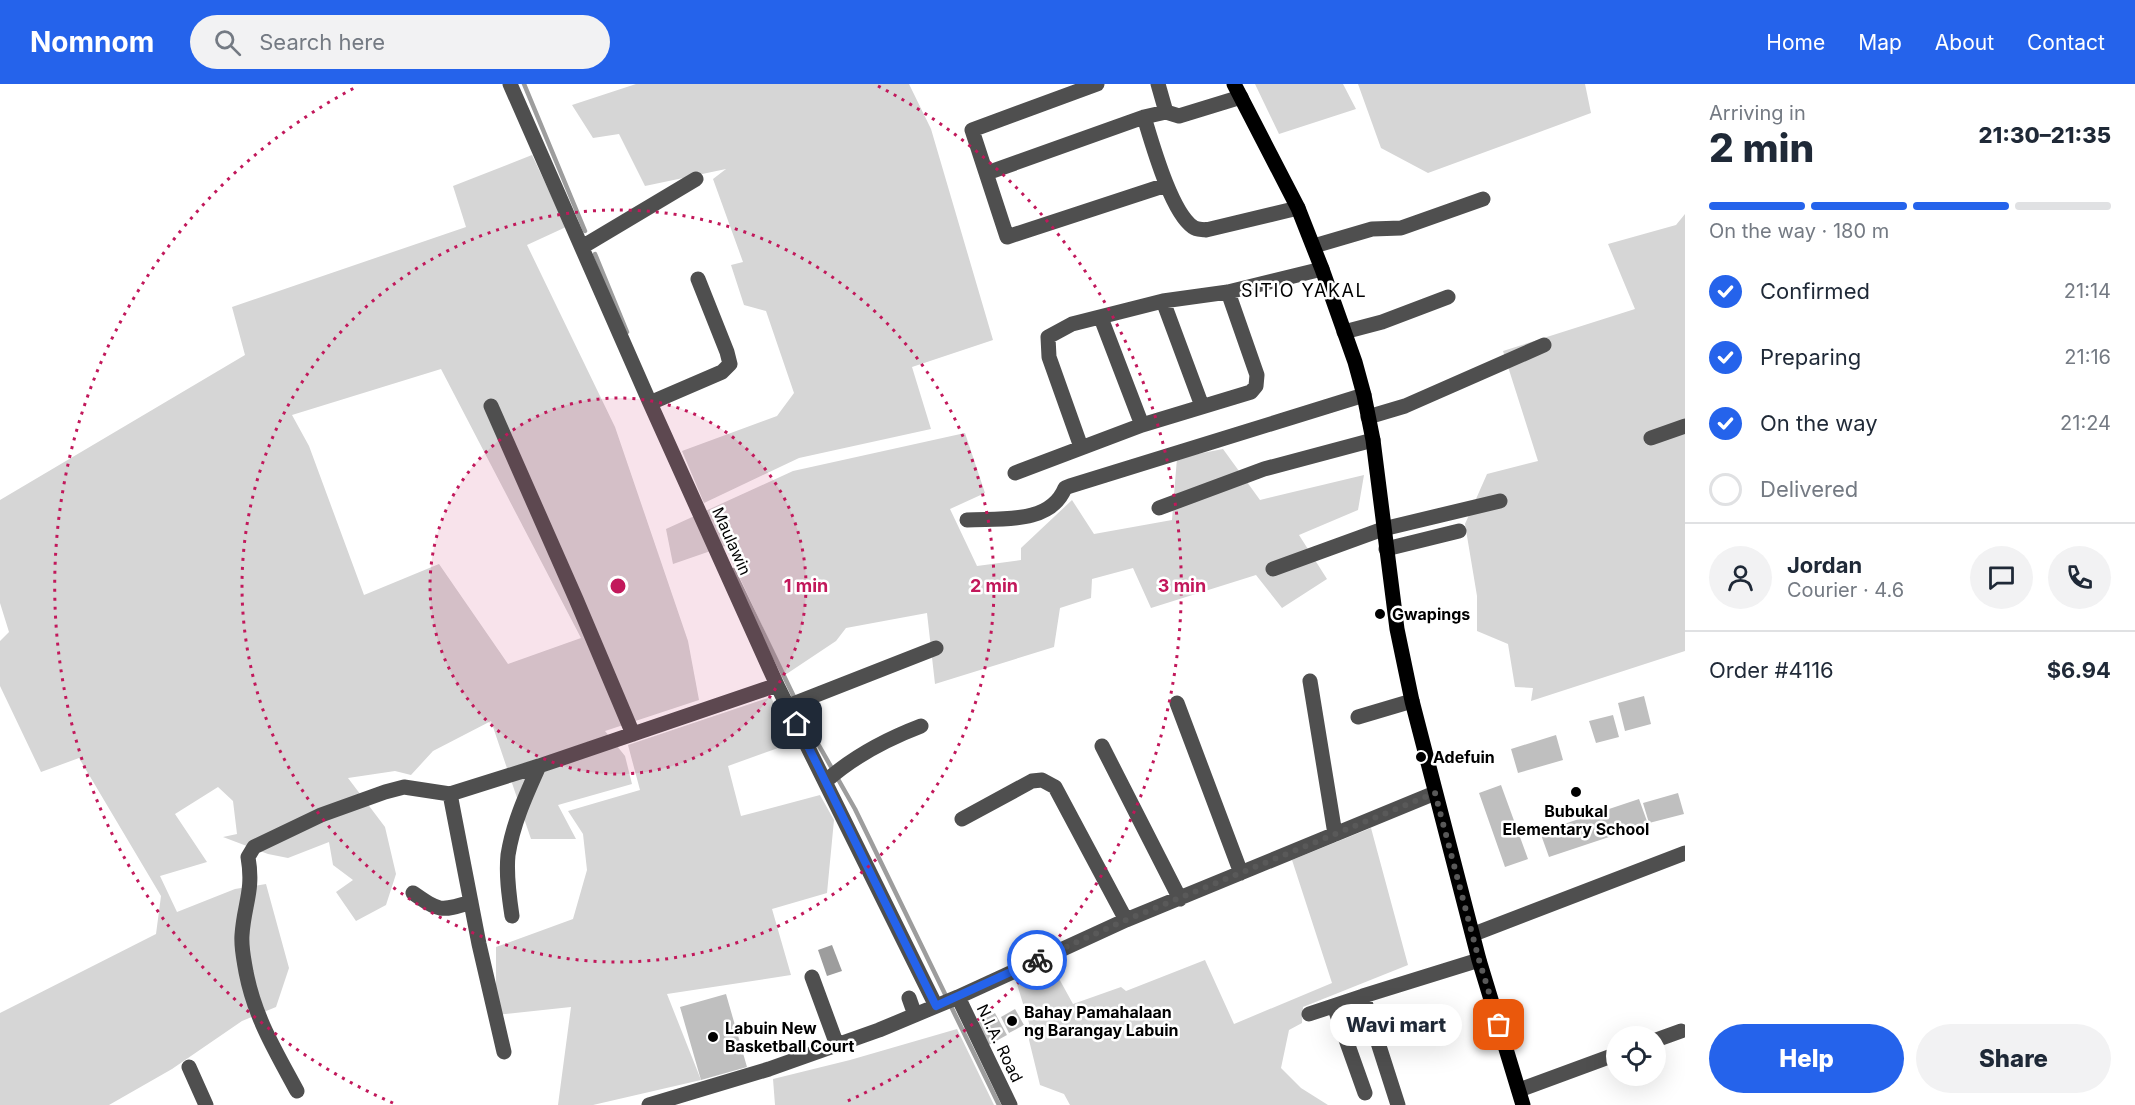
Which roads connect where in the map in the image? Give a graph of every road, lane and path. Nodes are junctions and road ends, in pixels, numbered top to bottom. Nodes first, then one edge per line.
1 (510, 84) edge
2 (1097, 84) edge
3 (1158, 84) edge
4 (1238, 91) edge
5 (1166, 112) junction
6 (1144, 117) junction
7 (987, 173) junction
8 (696, 179) dead end
9 (1166, 185) junction
10 (1483, 199) dead end
11 (1298, 208) junction
12 (1314, 246) junction
13 (582, 247) junction
14 (1322, 269) junction
15 (698, 279) dead end
16 (1228, 292) junction
17 (1448, 297) dead end
18 (1163, 301) junction
19 (1101, 318) junction
20 (1344, 332) junction
21 (1544, 345) dead end
22 (1364, 395) junction
23 (650, 403) junction
24 (491, 406) dead end
25 (1202, 406) junction
26 (1368, 417) junction
27 (1142, 425) junction
28 (1685, 426) edge
29 (1651, 438) dead end
30 (1373, 440) junction
31 (1082, 447) junction
32 (1014, 473) dead end
33 (1500, 501) dead end
34 (1159, 508) dead end
35 (967, 520) dead end
36 (1383, 529) junction
37 (1459, 531) dead end
38 (1386, 549) junction
39 (1273, 569) dead end
40 (936, 648) dead end
41 (1310, 681) dead end
42 (777, 685) junction
43 (1412, 701) junction
44 (1177, 703) dead end
45 (788, 706) junction
46 (1358, 717) dead end
47 (921, 726) dead end
48 (633, 734) junction
49 (1102, 746) dead end
50 (539, 766) junction
51 (826, 781) junction
52 (1435, 793) junction
53 (450, 794) junction
54 (962, 819) dead end
55 (1335, 834) junction
56 (1685, 853) edge
57 (1241, 873) junction
58 (413, 893) dead end
59 (1180, 898) junction
60 (471, 902) junction
61 (512, 916) dead end
62 (1126, 920) junction
63 (1474, 934) junction
64 (1479, 960) junction
65 (812, 977) dead end
66 (1363, 996) junction
67 (958, 997) junction
68 (909, 998) dead end
69 (936, 1006) junction
70 (1334, 1006) junction
71 (1309, 1014) dead end
72 (915, 1015) junction
73 (1681, 1031) dead end
74 (1666, 1036) edge
75 (837, 1045) junction
76 (504, 1052) dead end
77 (1606, 1059) edge
78 (189, 1067) dead end
79 (297, 1091) dead end
80 (1365, 1093) dead end
81 (1521, 1097) edge
82 (206, 1105) edge
83 (649, 1105) edge
84 (1010, 1105) edge
85 (1398, 1105) edge

1 - 13 street, Maulawin
2 - 7 street
3 - 5 street
4 - 5 street
4 - 11 main road
5 - 6 street
6 - 7 street
6 - 9 street
7 - 9 street
8 - 13 street
9 - 11 street
10 - 12 street
11 - 12 main road
12 - 14 main road
13 - 23 street, Maulawin
14 - 16 street
14 - 20 main road
15 - 23 street
16 - 18 street
16 - 25 street
17 - 20 street
18 - 19 street
18 - 25 street
19 - 27 street
19 - 31 street
20 - 22 main road
21 - 26 street
22 - 26 main road
22 - 35 street
23 - 42 street, Maulawin
24 - 48 street
25 - 27 street
26 - 30 main road
27 - 31 street
28 - 29 street
30 - 34 street
30 - 36 main road
31 - 32 street
33 - 36 street
36 - 38 main road
36 - 39 street
37 - 38 street
38 - 43 main road
40 - 45 street
41 - 55 street
42 - 45 street, Maulawin
42 - 48 street
43 - 46 street
43 - 52 main road
44 - 57 street
45 - 51 street, Maulawin
47 - 51 street
48 - 50 street
49 - 59 street
50 - 53 street
50 - 61 street
51 - 69 street, Maulawin
52 - 55 street
52 - 63 main road
53 - 60 street
53 - 79 street
54 - 62 street
55 - 57 street
56 - 63 street
57 - 59 street
58 - 60 street
59 - 62 street
60 - 76 street
62 - 67 street
63 - 64 main road
64 - 66 street
64 - 81 main road
65 - 75 street
66 - 70 street
66 - 85 street
67 - 69 street
67 - 84 street, N.I.A. Road
68 - 72 street
69 - 72 street
70 - 71 street
70 - 80 street
72 - 75 street
73 - 74 street
75 - 83 street
77 - 81 street
78 - 82 street

